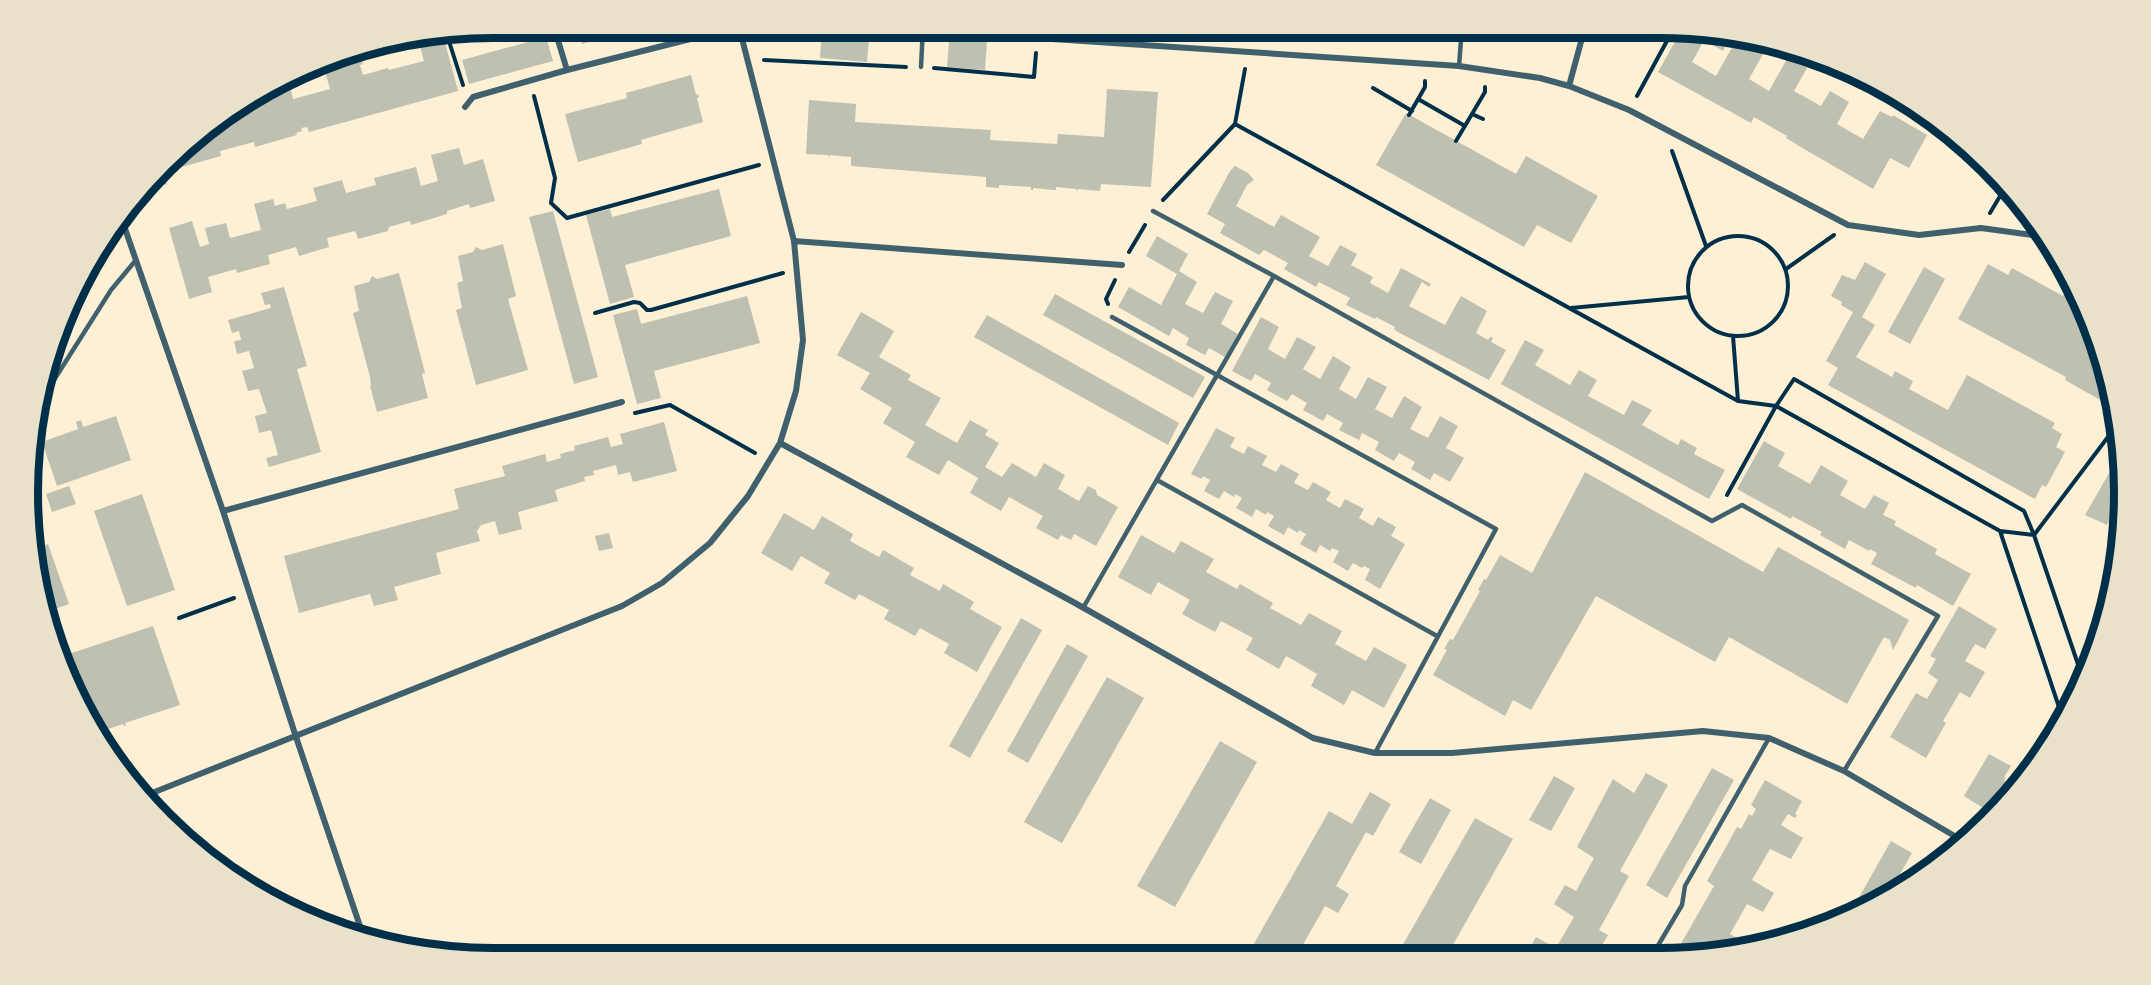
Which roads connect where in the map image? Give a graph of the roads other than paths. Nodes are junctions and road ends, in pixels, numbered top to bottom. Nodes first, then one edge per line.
1 (557, 38) edge
2 (694, 38) edge
3 (741, 38) edge
4 (922, 38) edge
5 (1037, 38) edge
6 (1461, 38) edge
7 (1582, 38) edge
8 (1459, 66) junction
9 (921, 67) road end
10 (567, 70) junction
11 (1569, 86) junction
12 (465, 107) dead end
13 (1153, 211) road end
14 (124, 226) edge
15 (2033, 235) edge
16 (794, 241) junction
17 (136, 260) junction
18 (1122, 265) road end
19 (1274, 276) junction
20 (1112, 317) road end
21 (1218, 374) junction
22 (50, 386) edge
23 (622, 402) road end
24 (780, 443) junction
25 (1157, 480) junction
26 (223, 511) junction
27 (1083, 608) junction
28 (1437, 636) junction
29 (296, 737) junction
30 (1769, 738) junction
31 (1375, 753) junction
32 (1844, 771) junction
33 (151, 794) edge
34 (1956, 837) edge
35 (360, 927) edge
36 (1657, 948) edge

1 - 10 street
2 - 10 street
3 - 16 street
4 - 9 lane
5 - 8 street
6 - 8 lane
7 - 11 street
8 - 11 street
10 - 12 street
11 - 15 street
13 - 19 lane
14 - 17 street
16 - 18 street
16 - 24 street
17 - 22 lane
17 - 26 street
19 - 21 lane
19 - 32 lane
20 - 21 lane
21 - 25 lane
21 - 28 lane
23 - 26 street
24 - 27 street
24 - 29 street
25 - 27 lane
25 - 28 lane
26 - 29 street
27 - 31 street
28 - 31 lane
29 - 33 street
29 - 35 street
30 - 31 street
30 - 32 street
30 - 36 lane
32 - 34 street

